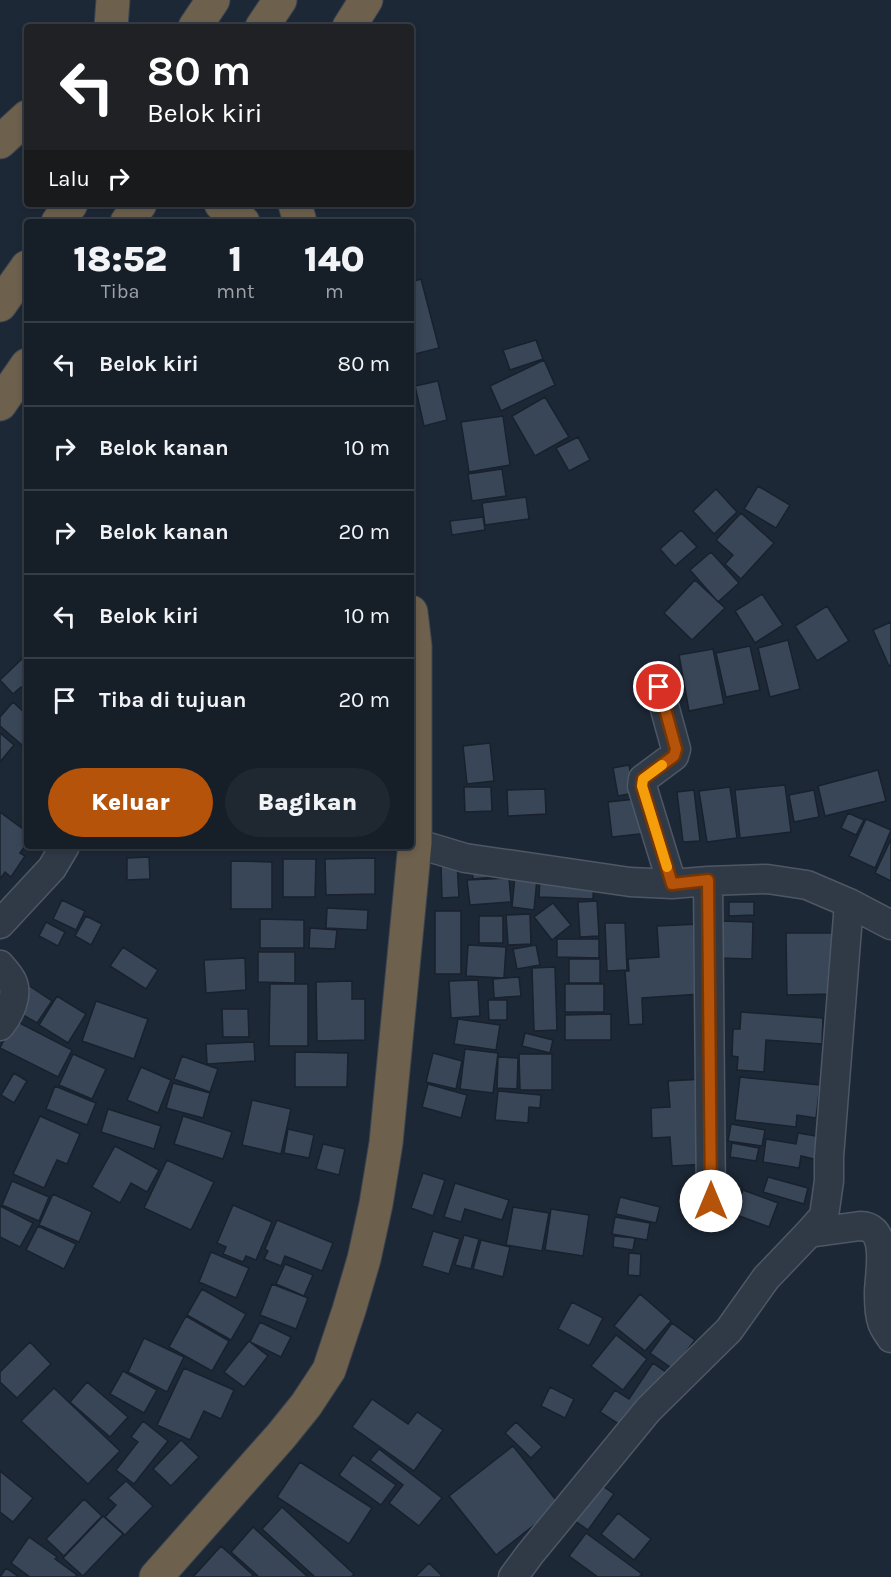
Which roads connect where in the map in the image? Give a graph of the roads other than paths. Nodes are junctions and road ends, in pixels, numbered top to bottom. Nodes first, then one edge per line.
1 (91, 0) edge
2 (113, 0) edge
3 (213, 0) edge
4 (280, 0) edge
5 (366, 0) edge
6 (90, 24) edge
7 (111, 24) edge
8 (197, 24) edge
9 (264, 24) edge
10 (351, 24) edge
11 (24, 120) edge
12 (0, 142) edge
13 (225, 207) edge
14 (239, 219) edge
15 (24, 270) edge
16 (0, 305) edge
17 (24, 369) edge
18 (0, 404) edge
19 (659, 687) dead end
20 (414, 745) edge
21 (415, 843) junction
22 (63, 849) edge
23 (708, 880) junction
24 (672, 884) junction
25 (849, 903) junction
26 (0, 924) edge
27 (891, 925) edge
28 (0, 965) edge
29 (0, 1026) edge
30 (711, 1201) dead end
31 (810, 1233) junction
32 (891, 1338) edge
33 (156, 1577) edge
34 (513, 1577) edge

1 - 6 highway
2 - 7 highway
3 - 8 highway
4 - 9 highway
5 - 10 highway
11 - 12 highway
13 - 14 highway
15 - 16 highway
17 - 18 highway
19 - 24 street
20 - 21 highway
21 - 24 street
21 - 33 highway
22 - 26 street
23 - 24 street
23 - 25 street
23 - 30 street
25 - 27 street
25 - 31 street
28 - 29 street
31 - 32 street
31 - 34 street

